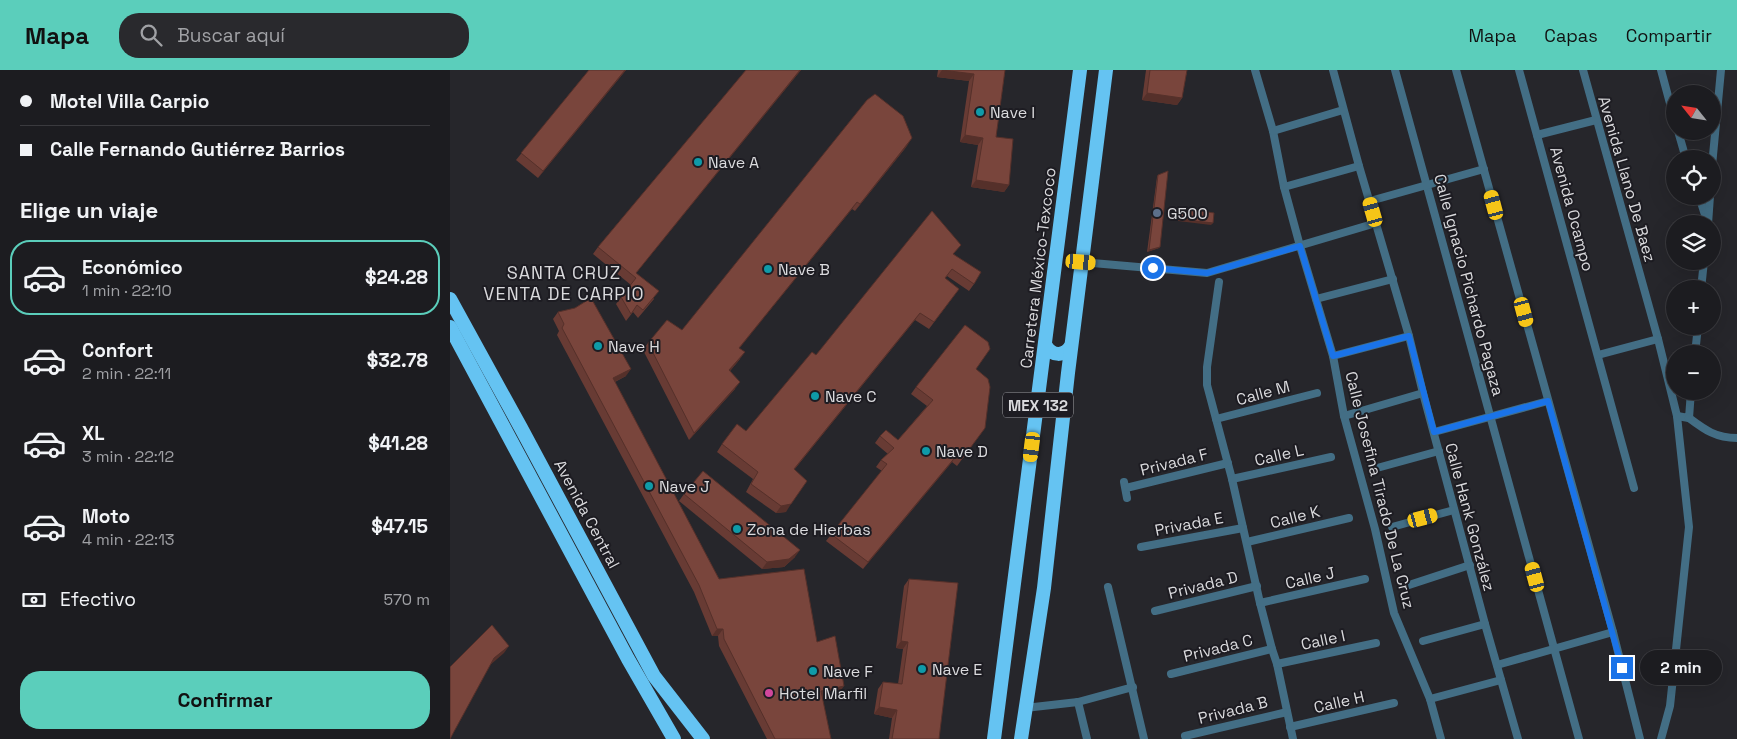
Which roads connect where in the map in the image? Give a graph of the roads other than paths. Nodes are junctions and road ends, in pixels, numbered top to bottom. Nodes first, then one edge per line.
1 (1080, 70) edge
2 (1106, 70) edge
3 (1256, 70) edge
4 (1333, 70) edge
5 (1395, 70) edge
6 (1456, 70) edge
7 (1519, 70) edge
8 (1583, 70) edge
9 (1661, 70) edge
10 (1721, 70) edge
11 (1666, 89) edge
12 (1343, 110) junction
13 (1596, 120) junction
14 (1273, 131) junction
15 (1537, 135) junction
16 (1714, 150) edge
17 (1359, 166) junction
18 (1484, 169) junction
19 (1427, 185) junction
20 (1284, 187) junction
21 (1370, 201) junction
22 (1376, 223) junction
23 (1300, 246) junction
24 (1081, 262) junction
25 (1393, 279) junction
26 (1219, 282) dead end
27 (450, 299) edge
28 (1316, 299) junction
29 (450, 328) edge
30 (1409, 336) junction
31 (1658, 338) junction
32 (1046, 346) junction
33 (1071, 346) junction
34 (1598, 355) junction
35 (1333, 356) junction
36 (1042, 370) junction
37 (1068, 373) junction
38 (1317, 393) dead end
39 (1423, 393) junction
40 (1690, 400) edge
41 (1548, 401) junction
42 (1344, 416) junction
43 (1491, 416) junction
44 (1677, 416) junction
45 (1689, 418) junction
46 (1216, 420) junction
47 (1434, 432) junction
48 (1737, 438) edge
49 (1439, 451) junction
50 (1332, 457) dead end
51 (1228, 463) junction
52 (1377, 468) dead end
53 (1232, 479) junction
54 (1634, 488) dead end
55 (1127, 498) dead end
56 (1454, 510) junction
57 (1349, 518) dead end
58 (1392, 527) dead end
59 (1242, 528) junction
60 (1247, 542) junction
61 (1141, 547) dead end
62 (1470, 565) junction
63 (1365, 579) dead end
64 (1409, 585) dead end
65 (1257, 586) junction
66 (1108, 587) dead end
67 (1260, 603) junction
68 (1155, 612) dead end
69 (1485, 624) junction
70 (1613, 632) junction
71 (1423, 641) dead end
72 (1376, 643) dead end
73 (1554, 648) junction
74 (1272, 649) junction
75 (1277, 664) junction
76 (1497, 665) junction
77 (1171, 674) dead end
78 (1501, 680) junction
79 (1133, 687) junction
80 (1430, 699) junction
81 (1078, 702) junction
82 (1394, 703) dead end
83 (1025, 708) junction
84 (1287, 712) junction
85 (1290, 727) junction
86 (1185, 736) dead end
87 (1516, 738) edge
88 (674, 739) edge
89 (703, 739) edge
90 (994, 739) edge
91 (1021, 739) edge
92 (1087, 739) edge
93 (1144, 739) edge
94 (1293, 739) edge
95 (1442, 739) edge
96 (1580, 739) edge
97 (1640, 739) edge
98 (1661, 739) edge

1 - 32 highway, Carretera México-Texcoco / MEX 132
2 - 24 highway, MEX 132
3 - 14 street, Calle Josefina Tirado De La Cruz
4 - 12 street, Calle Hank González
5 - 19 street, Calle Ignacio Pichardo Pagaza
6 - 18 street
7 - 15 street, Avenida Ocampo
8 - 13 street, Avenida Llano De Baez
9 - 11 street
10 - 16 street
12 - 14 street
12 - 17 street, Calle Hank González
13 - 15 street
13 - 31 street, Avenida Llano De Baez
14 - 20 street, Calle Josefina Tirado De La Cruz
15 - 34 street, Avenida Ocampo
17 - 20 street
17 - 21 street, Calle Hank González
18 - 19 street
18 - 41 street
19 - 21 street
19 - 43 street, Calle Ignacio Pichardo Pagaza
20 - 23 street, Calle Josefina Tirado De La Cruz
21 - 22 street, Calle Hank González
22 - 23 street
22 - 25 street, Calle Hank González
23 - 24 street
23 - 28 street, Calle Josefina Tirado De La Cruz
24 - 33 highway, MEX 132
25 - 28 street
25 - 30 street, Calle Hank González
26 - 46 street
27 - 89 highway, Avenida Central
28 - 35 street, Calle Josefina Tirado De La Cruz
29 - 88 highway, Avenida Central
30 - 35 street
30 - 39 street, Calle Hank González
31 - 34 street
31 - 44 street, Avenida Llano De Baez
32 - 33 highway
32 - 36 highway, Carretera México-Texcoco / MEX 132
33 - 37 highway, MEX 132
34 - 54 street, Avenida Ocampo
35 - 42 street, Calle Josefina Tirado De La Cruz
36 - 37 highway
36 - 90 highway, Carretera México-Texcoco / MEX 132
37 - 83 highway, MEX 132
38 - 46 street, Calle M
39 - 42 street
39 - 47 street, Calle Hank González
40 - 45 street
41 - 43 street
41 - 70 street
42 - 80 street, Calle Josefina Tirado De La Cruz
43 - 47 street
43 - 73 street, Calle Ignacio Pichardo Pagaza
44 - 45 street
44 - 98 street, Avenida Llano De Baez
45 - 48 street
46 - 51 street
47 - 49 street, Calle Hank González
49 - 52 street
49 - 56 street, Calle Hank González
50 - 53 street, Calle L
51 - 53 street
51 - 55 street, Privada F
53 - 59 street
56 - 58 street
56 - 62 street, Calle Hank González
57 - 60 street, Calle K
59 - 60 street
59 - 61 street, Privada E
60 - 65 street
62 - 64 street
62 - 69 street, Calle Hank González
63 - 67 street, Calle J
65 - 67 street
65 - 68 street, Privada D
66 - 79 street
67 - 74 street
69 - 71 street
69 - 76 street, Calle Hank González
70 - 73 street
70 - 97 street
72 - 75 street, Calle I
73 - 76 street
73 - 96 street, Calle Ignacio Pichardo Pagaza
74 - 75 street
74 - 77 street, Privada C
75 - 84 street
76 - 78 street, Calle Hank González
78 - 80 street
78 - 87 street, Calle Hank González
79 - 81 street
79 - 93 street
80 - 95 street, Calle Josefina Tirado De La Cruz
81 - 83 street
81 - 92 street
82 - 85 street, Calle H
83 - 91 highway, MEX 132
84 - 85 street
84 - 86 street, Privada B
85 - 94 street

